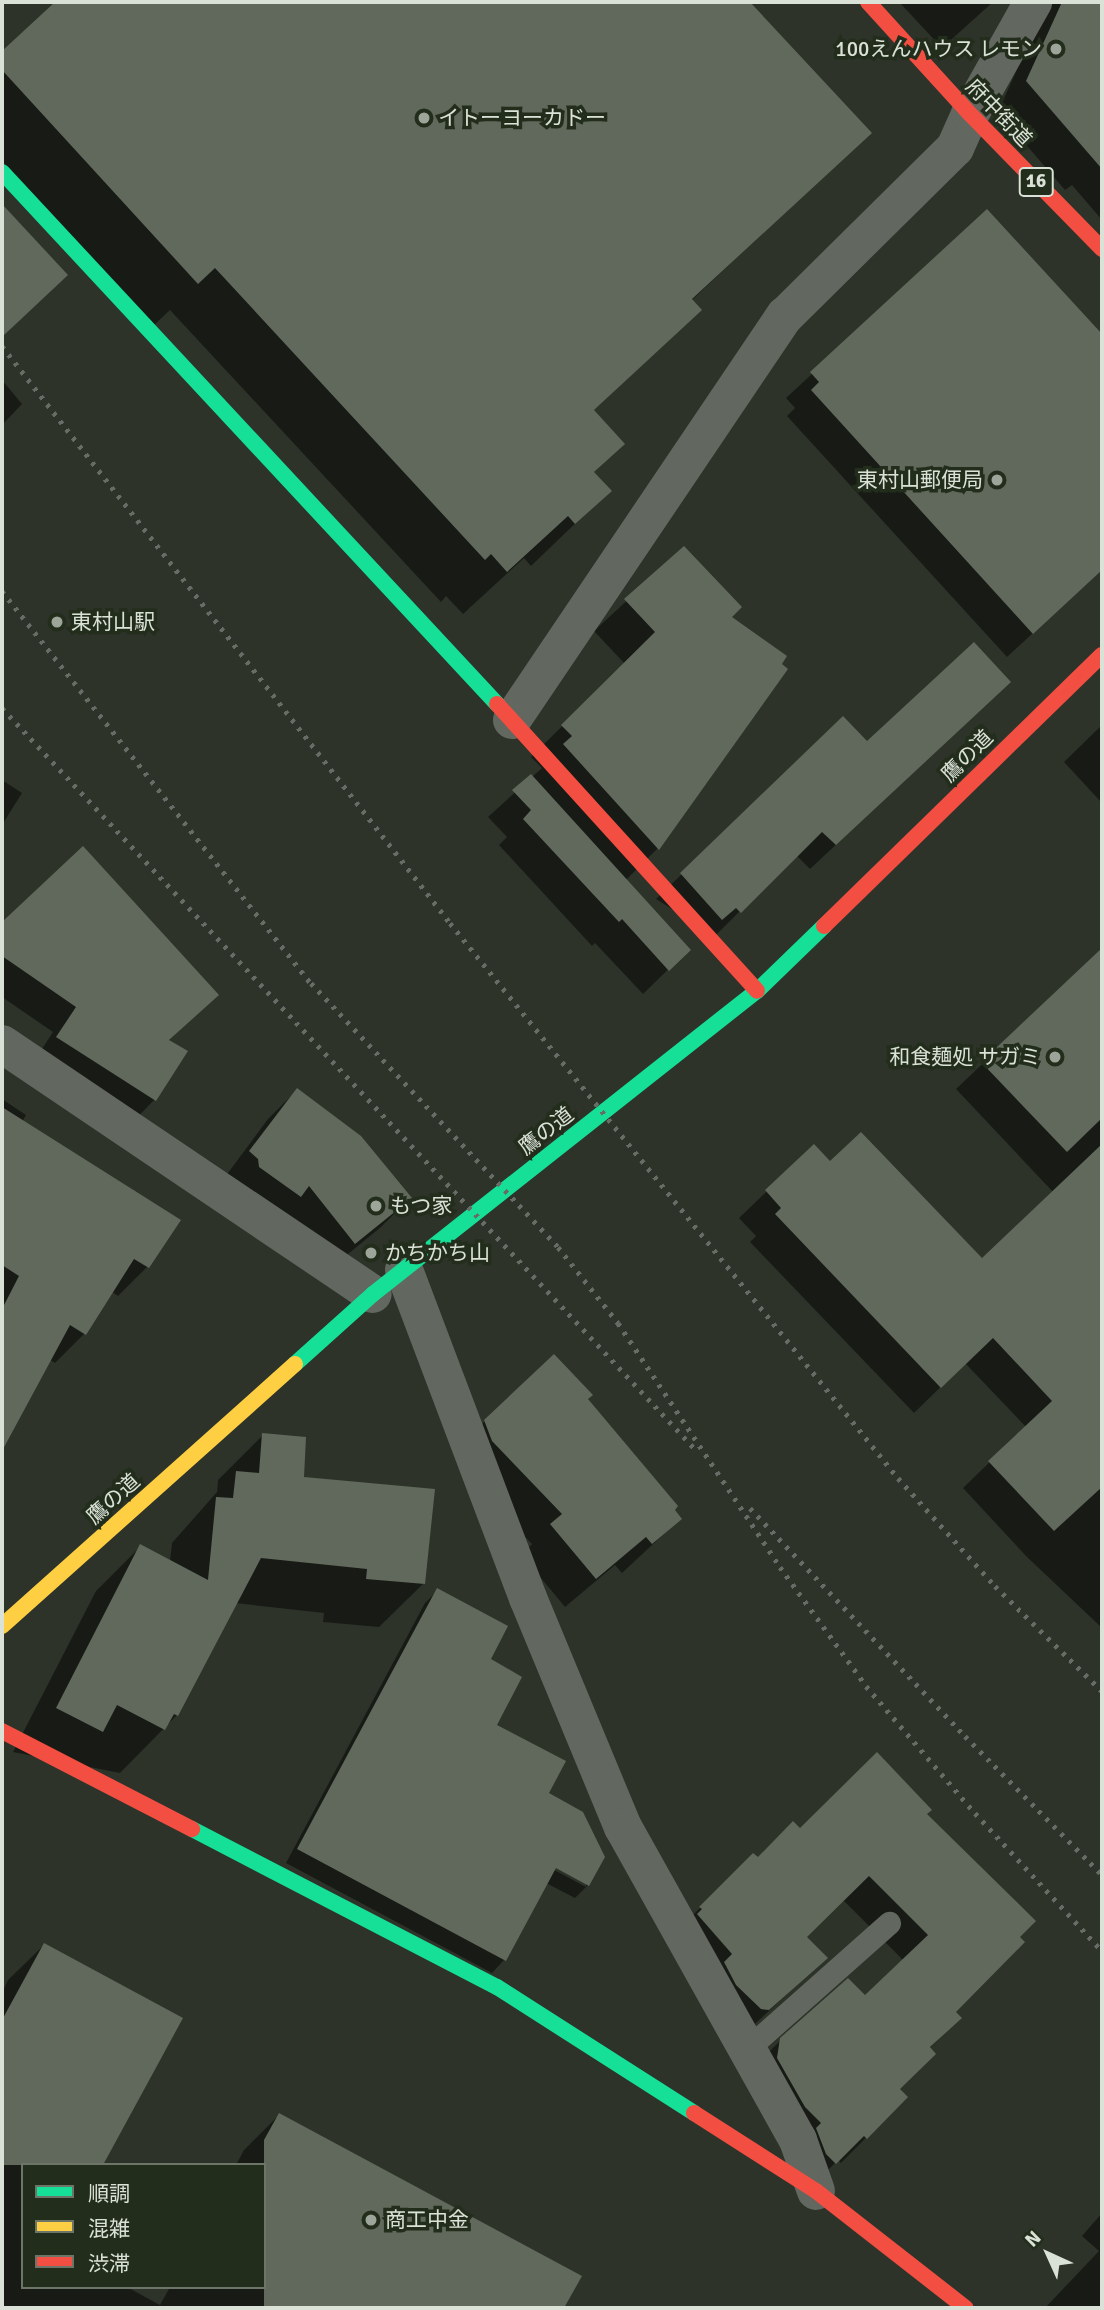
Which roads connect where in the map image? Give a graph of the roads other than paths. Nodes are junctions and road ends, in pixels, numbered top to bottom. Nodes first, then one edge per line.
1 (869, 2) edge
2 (1033, 2) edge
3 (970, 114) junction
4 (2, 172) edge
5 (1102, 249) edge
6 (1102, 654) edge
7 (512, 720) junction
8 (757, 991) junction
9 (2, 1044) edge
10 (404, 1269) junction
11 (373, 1294) junction
12 (2, 1626) edge
13 (2, 1731) edge
14 (889, 1923) dead end
15 (747, 2049) junction
16 (817, 2191) junction
17 (967, 2308) edge

1 - 3 street, 府中街道 / 16
2 - 3 street
3 - 5 street, 府中街道 / 16
3 - 7 street
4 - 7 street
6 - 8 street, 鷹の道
7 - 8 street
8 - 10 street, 鷹の道
9 - 11 street
10 - 11 street, 鷹の道
10 - 15 street
11 - 12 street, 鷹の道
13 - 16 street
14 - 15 lane
15 - 16 street
16 - 17 street

